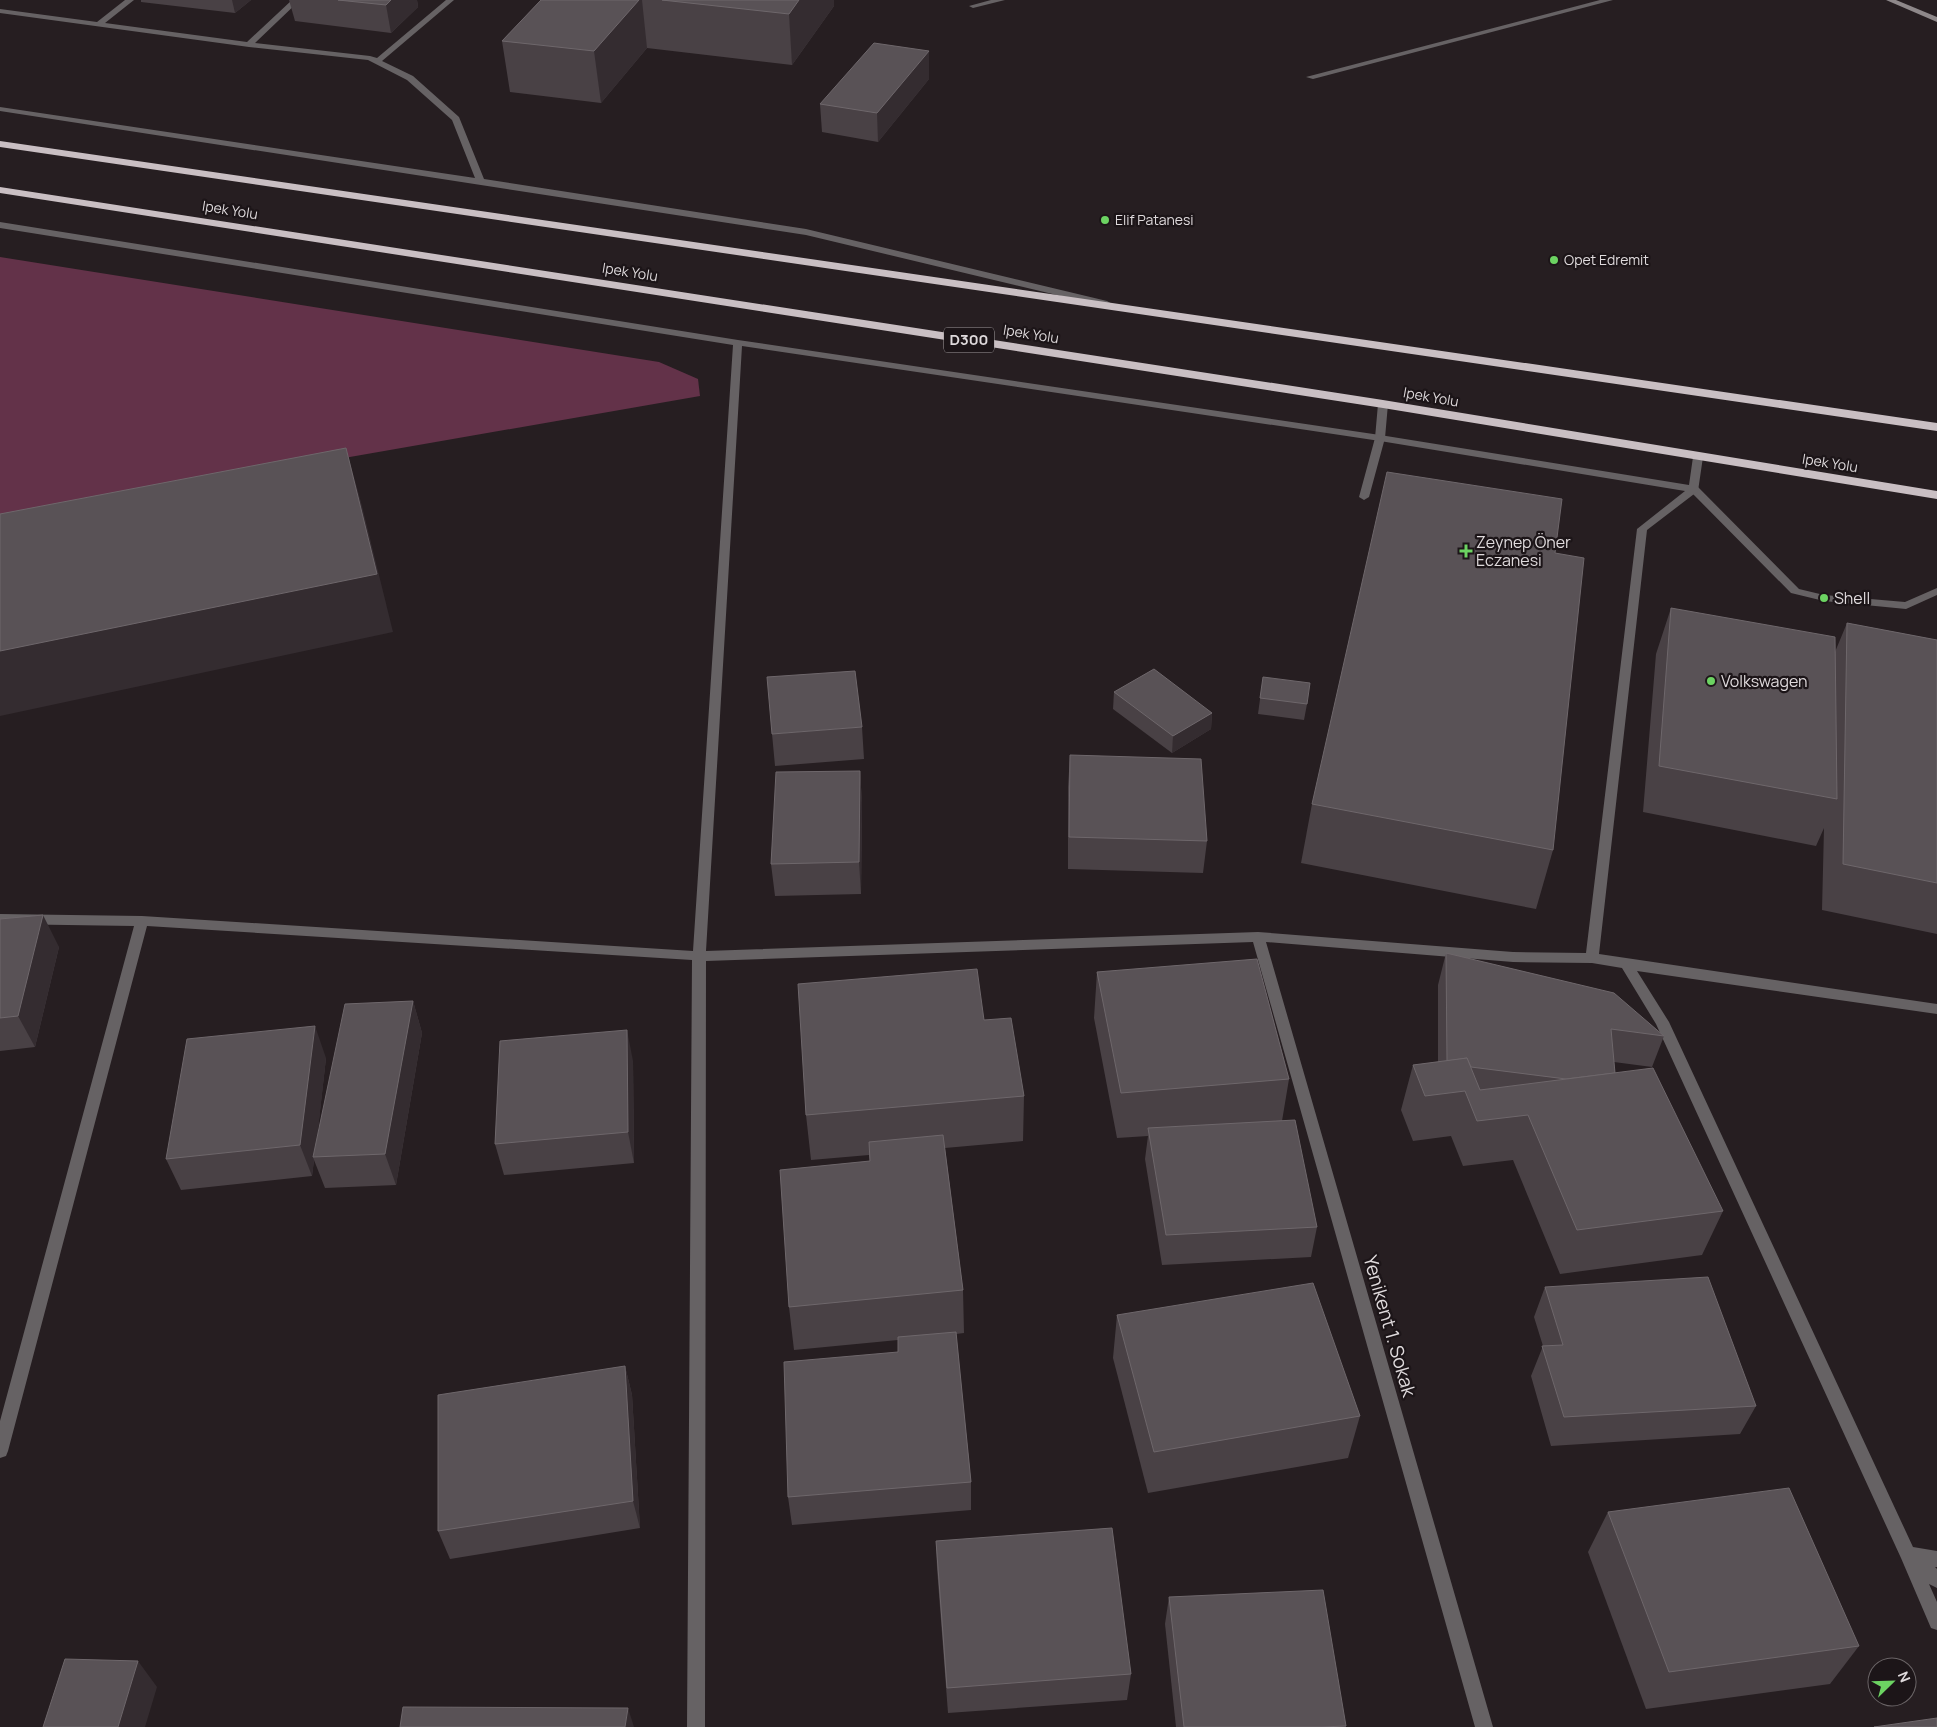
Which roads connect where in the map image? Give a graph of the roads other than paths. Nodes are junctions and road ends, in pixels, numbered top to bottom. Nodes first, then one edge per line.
1 (130, 0) edge
2 (296, 0) edge
3 (450, 0) edge
4 (1001, 0) edge
5 (1609, 0) edge
6 (1890, 0) edge
7 (973, 6) dead end
8 (0, 11) edge
9 (1937, 20) edge
10 (98, 25) junction
11 (249, 45) junction
12 (377, 62) junction
13 (1310, 77) dead end
14 (0, 109) edge
15 (0, 144) edge
16 (481, 181) junction
17 (0, 190) edge
18 (0, 225) edge
19 (1136, 310) junction
20 (738, 343) junction
21 (1383, 404) junction
22 (1937, 426) edge
23 (1380, 438) junction
24 (1698, 457) junction
25 (1694, 489) junction
26 (1937, 495) edge
27 (1364, 497) dead end
28 (1937, 591) edge
29 (0, 919) edge
30 (142, 921) junction
31 (1258, 937) junction
32 (699, 956) junction
33 (1592, 958) junction
34 (1626, 964) junction
35 (1937, 1009) edge
36 (0, 1451) edge
37 (1908, 1554) junction
38 (1937, 1559) edge
39 (1937, 1580) edge
40 (1937, 1622) edge
41 (696, 1727) edge
42 (1484, 1727) edge

1 - 10 street
2 - 11 street
3 - 12 street
4 - 7 street
5 - 13 street
6 - 9 main road
8 - 10 street
10 - 11 street
11 - 12 street
12 - 16 street
14 - 16 street
15 - 19 highway, Ipek Yolu
16 - 19 street
17 - 21 highway, Ipek Yolu / D300
18 - 20 street
19 - 22 highway, Ipek Yolu
20 - 23 street
20 - 32 street
21 - 23 street
21 - 24 highway, Ipek Yolu / D300
23 - 25 street
23 - 27 street
24 - 25 street
24 - 26 highway, Ipek Yolu / D300
25 - 28 street
25 - 33 street
29 - 30 street
30 - 32 street
30 - 36 street
31 - 32 street
31 - 33 street
31 - 42 street, Yenikent 1. Sokak
32 - 41 street
33 - 34 street
34 - 35 street
34 - 37 street
37 - 38 street
37 - 39 street
37 - 40 street

